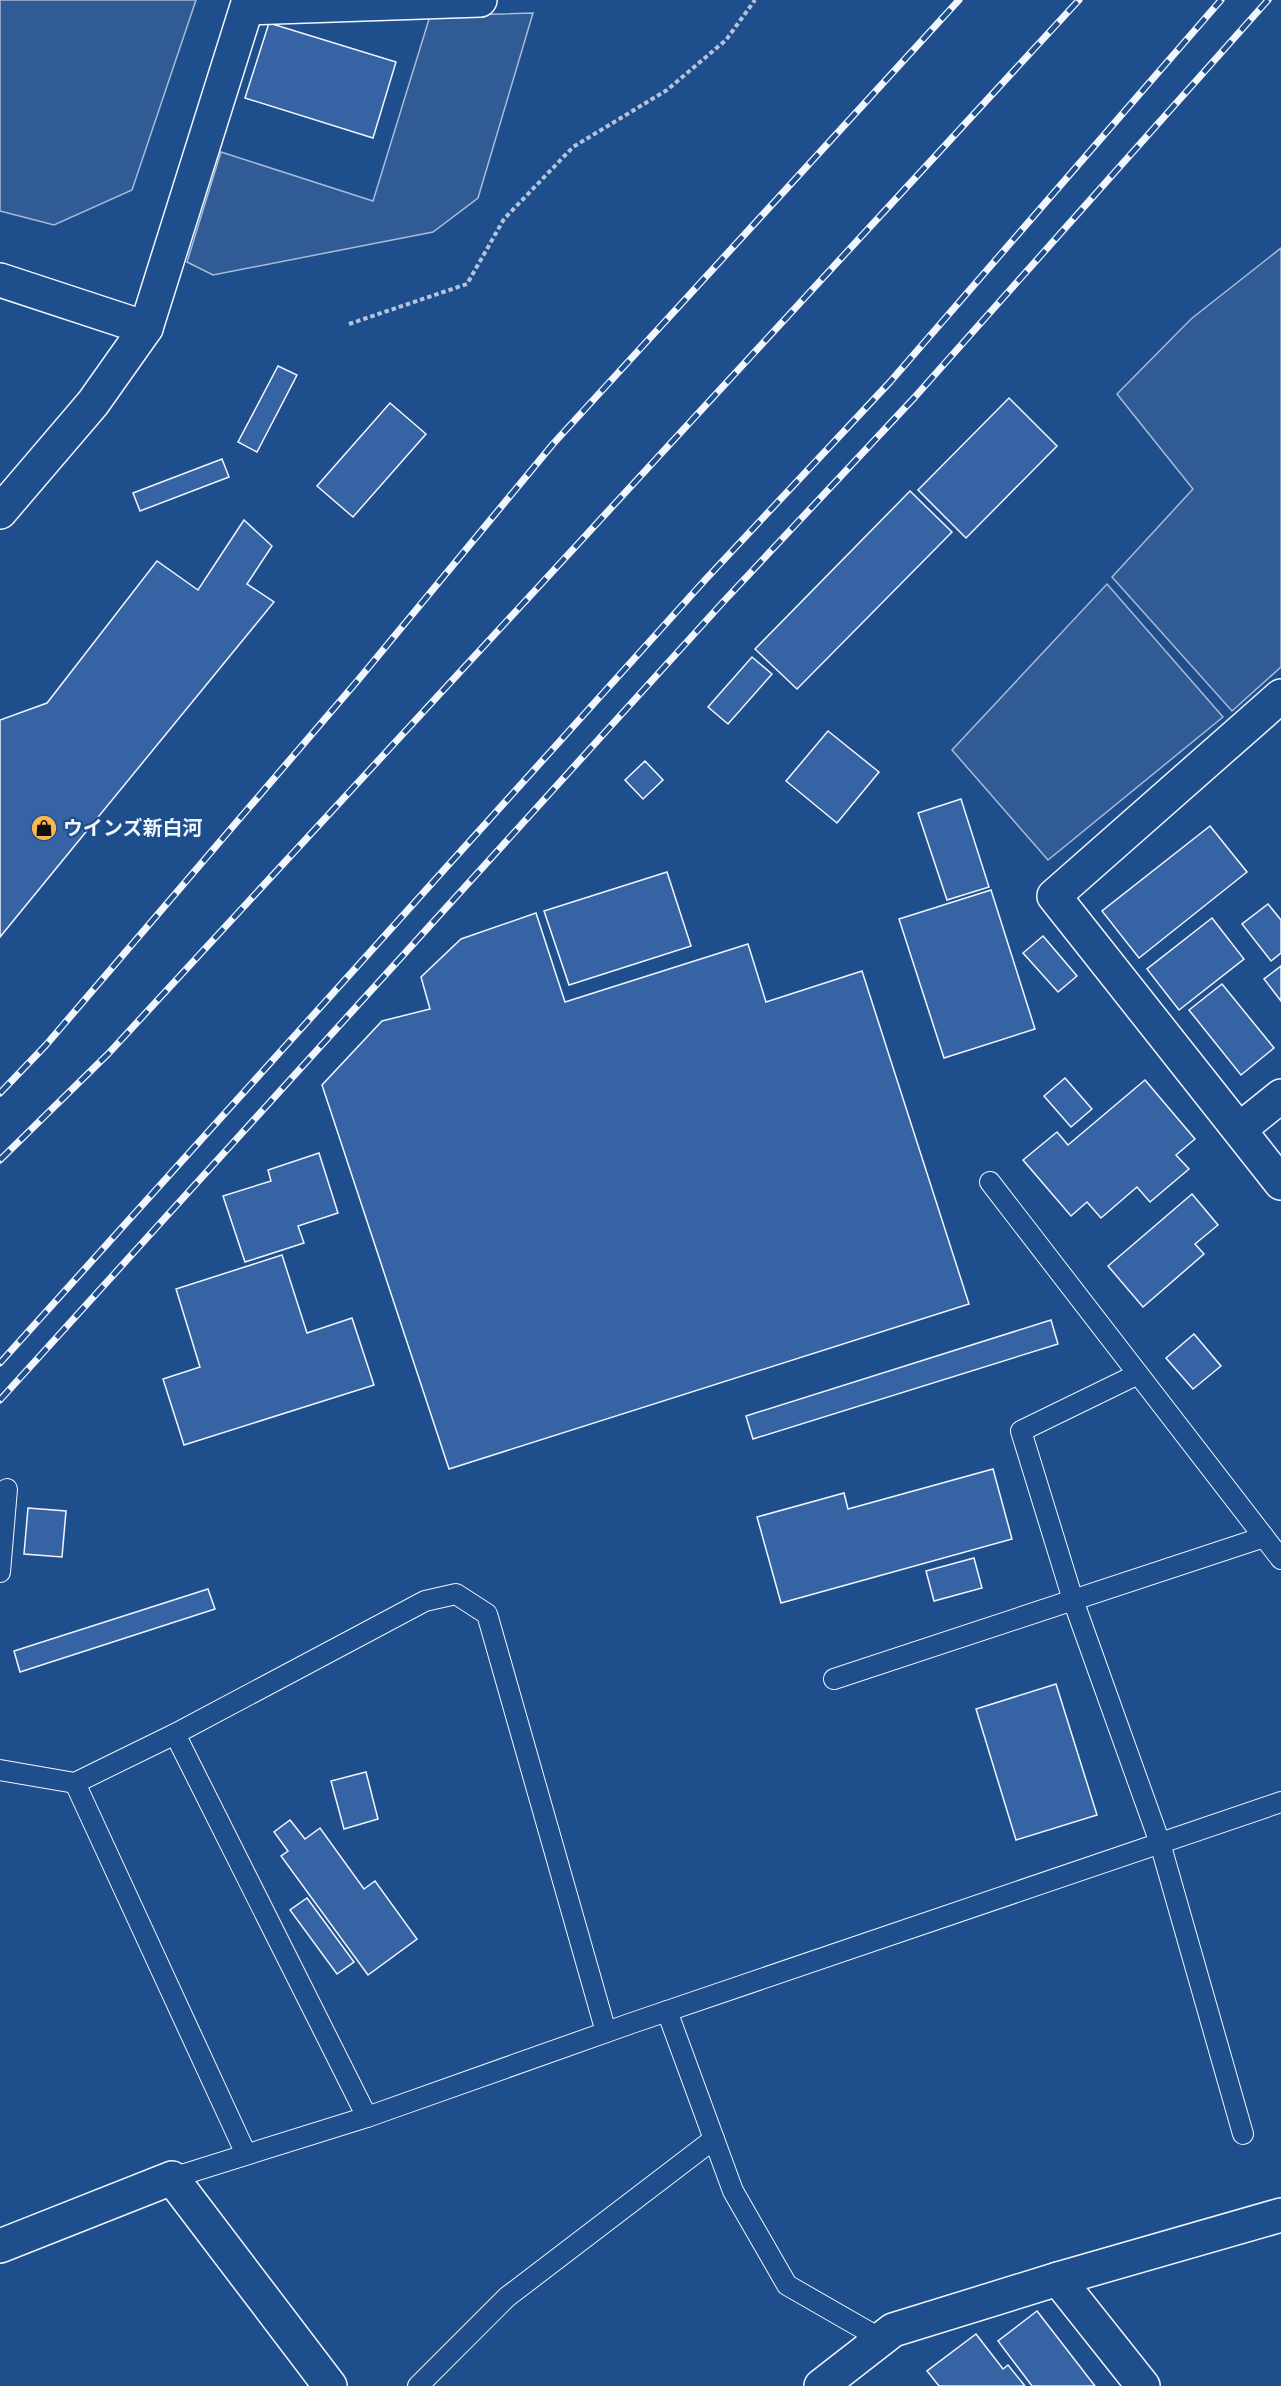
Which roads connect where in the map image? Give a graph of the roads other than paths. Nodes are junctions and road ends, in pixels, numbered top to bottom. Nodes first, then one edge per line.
1 (480, 0) edge
2 (248, 4) edge
3 (0, 280) edge
4 (146, 328) junction
5 (0, 512) edge
6 (1281, 696) edge
7 (1281, 1096) edge
8 (1240, 1129) junction
9 (990, 1182) dead end
10 (1281, 1183) edge
11 (1138, 1374) junction
12 (7, 1489) dead end
13 (1264, 1537) junction
14 (1281, 1559) edge
15 (0, 1572) edge
16 (1073, 1600) junction
17 (834, 1679) dead end
18 (175, 1734) junction
19 (0, 1770) edge
20 (75, 1783) junction
21 (1281, 1802) edge
22 (1160, 1843) junction
23 (667, 2011) junction
24 (606, 2032) junction
25 (367, 2117) junction
26 (1243, 2134) dead end
27 (714, 2139) junction
28 (246, 2154) junction
29 (172, 2178) junction
30 (1281, 2215) edge
31 (0, 2246) edge
32 (1058, 2279) junction
33 (881, 2339) junction
34 (330, 2386) edge
35 (418, 2386) edge
36 (821, 2386) edge
37 (1143, 2386) edge

1 - 2 street
2 - 4 street
3 - 4 street
4 - 5 street
6 - 8 street
7 - 8 street
8 - 10 street
9 - 11 lane
11 - 13 lane
11 - 16 lane
12 - 15 lane
13 - 14 lane
13 - 16 lane
16 - 17 lane
16 - 22 lane
18 - 20 lane
18 - 24 lane
18 - 25 lane
19 - 20 lane
20 - 28 lane
21 - 22 lane
22 - 23 lane
22 - 26 lane
23 - 24 lane
23 - 27 lane
24 - 25 lane
25 - 28 lane
27 - 33 lane
27 - 35 lane
28 - 29 lane
29 - 31 street
29 - 34 street
30 - 32 street
32 - 33 street
32 - 37 street
33 - 36 street

